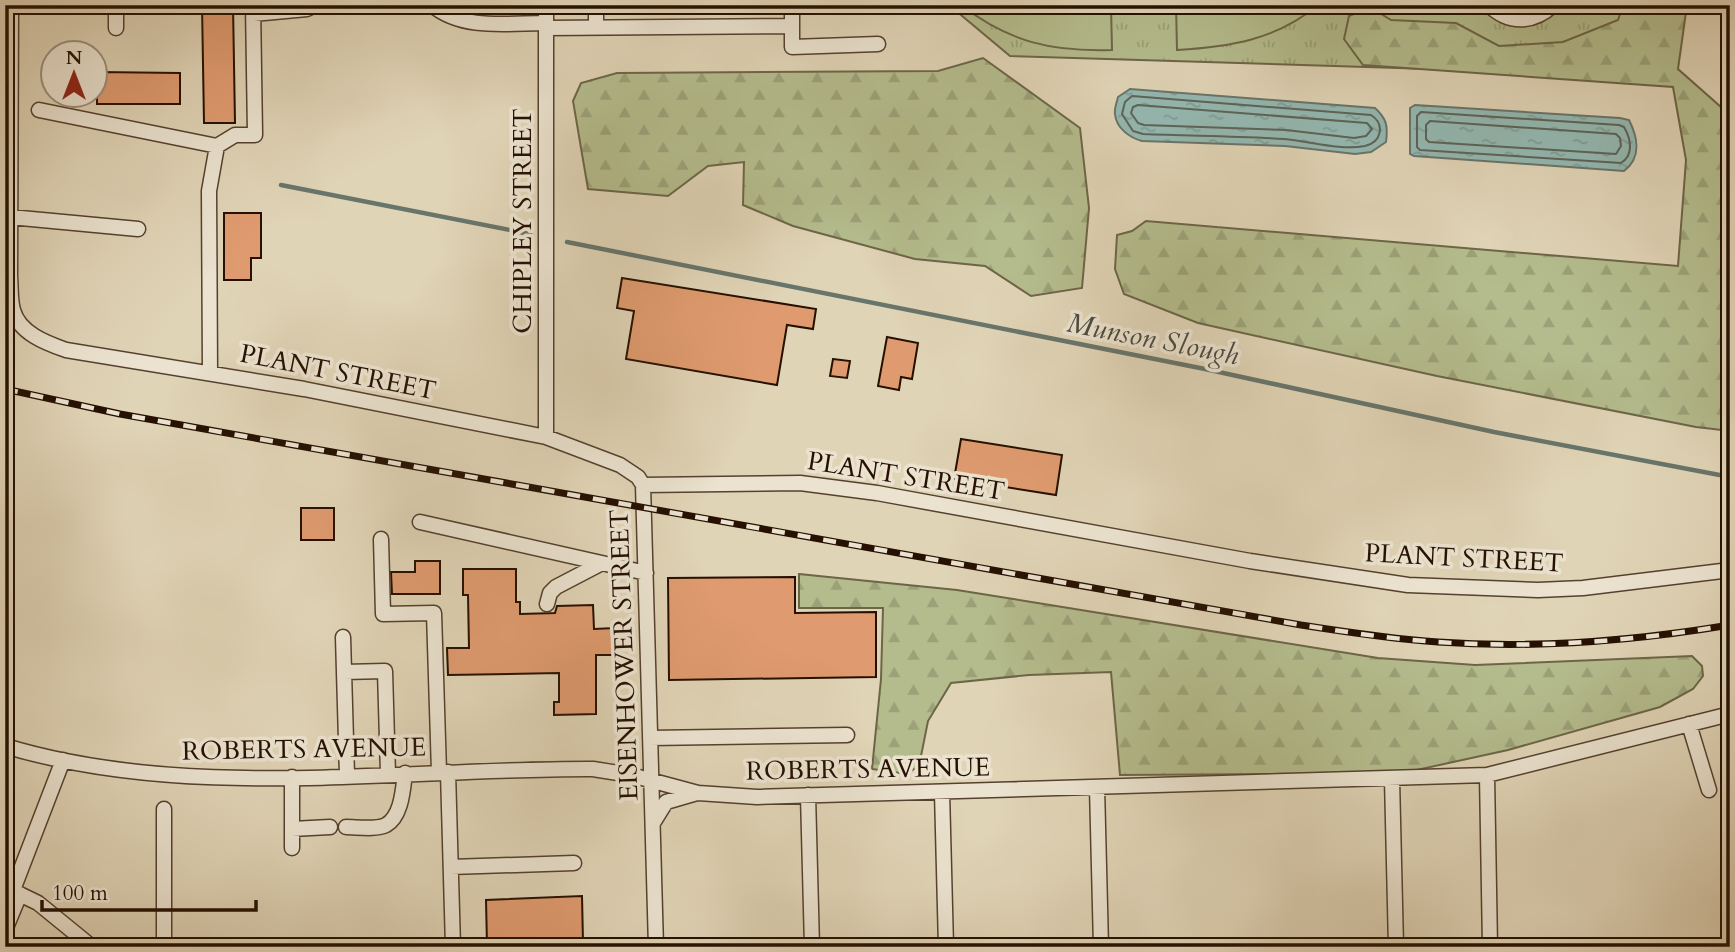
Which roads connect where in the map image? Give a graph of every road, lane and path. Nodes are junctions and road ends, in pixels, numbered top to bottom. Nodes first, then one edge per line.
1 (11, 5) edge
2 (116, 5) edge
3 (315, 5) edge
4 (432, 5) edge
5 (546, 5) edge
6 (596, 5) edge
7 (792, 5) edge
8 (1489, 5) edge
9 (1553, 5) edge
10 (253, 10) edge
11 (546, 25) junction
12 (792, 26) junction
13 (596, 27) junction
14 (116, 29) dead end
15 (878, 44) dead end
16 (39, 110) dead end
17 (217, 146) junction
18 (8, 191) edge
19 (10, 217) junction
20 (138, 229) dead end
21 (14, 321) edge
22 (210, 373) junction
23 (546, 437) junction
24 (643, 485) junction
25 (420, 522) dead end
26 (381, 539) dead end
27 (602, 563) junction
28 (1730, 570) edge
29 (646, 573) junction
30 (547, 604) dead end
31 (343, 637) dead end
32 (344, 672) junction
33 (1730, 714) edge
34 (1689, 724) junction
35 (847, 735) dead end
36 (650, 738) junction
37 (5, 746) edge
38 (63, 760) junction
39 (444, 772) junction
40 (405, 773) junction
41 (388, 774) junction
42 (347, 775) junction
43 (1487, 775) junction
44 (292, 777) junction
45 (1392, 779) junction
46 (652, 780) junction
47 (1097, 788) junction
48 (1709, 790) dead end
49 (942, 792) junction
50 (698, 793) junction
51 (808, 795) junction
52 (164, 809) dead end
53 (653, 824) junction
54 (330, 827) dead end
55 (346, 827) dead end
56 (292, 829) junction
57 (292, 848) dead end
58 (574, 863) dead end
59 (451, 867) junction
60 (13, 890) edge
61 (5, 930) edge
62 (1490, 946) edge
63 (92, 947) edge
64 (164, 947) edge
65 (453, 947) edge
66 (656, 947) edge
67 (812, 947) edge
68 (946, 947) edge
69 (1101, 947) edge
70 (1396, 947) edge
71 (1459, 947) edge

1 - 18 street
2 - 14 street
3 - 10 street
4 - 11 street
5 - 11 street, CHIPLEY STREET
6 - 13 street
7 - 12 street
8 - 9 street
10 - 17 street
11 - 13 street
11 - 23 street, CHIPLEY STREET
12 - 13 street
12 - 15 street
16 - 17 street
17 - 22 street
18 - 19 street
19 - 20 street
19 - 21 street
21 - 22 street, PLANT STREET
22 - 23 street, PLANT STREET
23 - 24 street, PLANT STREET
24 - 28 street, PLANT STREET
24 - 29 street, EISENHOWER STREET
25 - 27 street
26 - 39 street
27 - 29 street
27 - 30 street
29 - 36 street, EISENHOWER STREET
31 - 32 street
32 - 41 street
32 - 42 street
33 - 34 street, ROBERTS AVENUE
34 - 43 street, ROBERTS AVENUE
34 - 48 street
35 - 36 street
36 - 46 street, EISENHOWER STREET
37 - 38 street, ROBERTS AVENUE
38 - 44 street, ROBERTS AVENUE
38 - 60 street
39 - 40 street, ROBERTS AVENUE
39 - 46 street, ROBERTS AVENUE
39 - 59 street
40 - 41 street, ROBERTS AVENUE
40 - 55 street
41 - 42 street, ROBERTS AVENUE
42 - 44 street, ROBERTS AVENUE
43 - 45 street, ROBERTS AVENUE
43 - 62 street
44 - 56 street
45 - 47 street, ROBERTS AVENUE
45 - 70 street
46 - 50 street, ROBERTS AVENUE
46 - 53 street, EISENHOWER STREET
47 - 49 street, ROBERTS AVENUE
47 - 69 street
49 - 51 street, ROBERTS AVENUE
49 - 68 street
50 - 51 street, ROBERTS AVENUE
50 - 53 street, EISENHOWER STREET
51 - 67 street
52 - 64 street
53 - 66 street, EISENHOWER STREET
54 - 56 street
56 - 57 street
58 - 59 street
59 - 65 street
60 - 61 street
60 - 63 street
62 - 71 street

